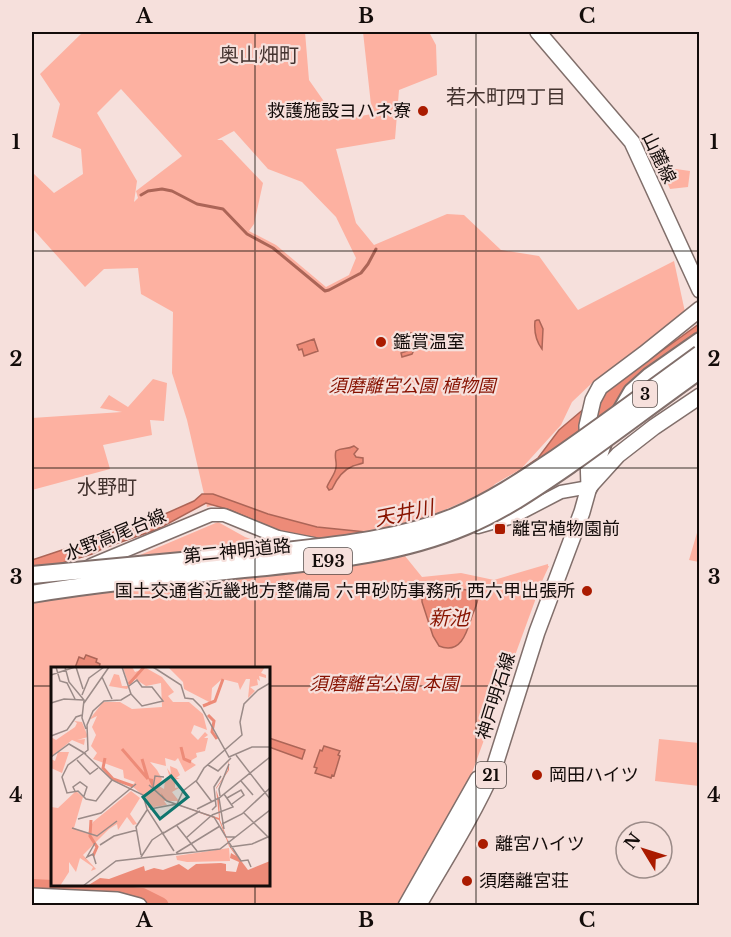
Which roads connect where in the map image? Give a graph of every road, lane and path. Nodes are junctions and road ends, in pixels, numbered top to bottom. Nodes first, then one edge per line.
1 (538, 32) edge
2 (699, 290) edge
3 (699, 309) edge
4 (699, 341) edge
5 (699, 354) edge
6 (699, 370) edge
7 (699, 396) edge
8 (592, 433) junction
9 (589, 487) junction
10 (32, 574) edge
11 (32, 587) edge
12 (32, 594) edge
13 (537, 632) junction
14 (32, 896) edge
15 (139, 906) edge
16 (406, 906) edge
17 (418, 906) edge
18 (430, 906) edge

1 - 2 main road, 山麓線
3 - 8 main road, 神戸明石線 / 21
4 - 9 highway
5 - 8 highway, 3, bridge
6 - 8 highway, 3, bridge
7 - 9 main road, 神戸明石線 / 21
8 - 9 main road, 神戸明石線 / 21
8 - 10 highway, 第二神明道路 / E93, bridge
8 - 12 highway, 第二神明道路 / E93, bridge
9 - 11 street, 水野高尾台線
9 - 13 main road, 神戸明石線 / 21
13 - 16 main road
13 - 17 main road, 神戸明石線 / 21
13 - 18 main road
14 - 15 main road

